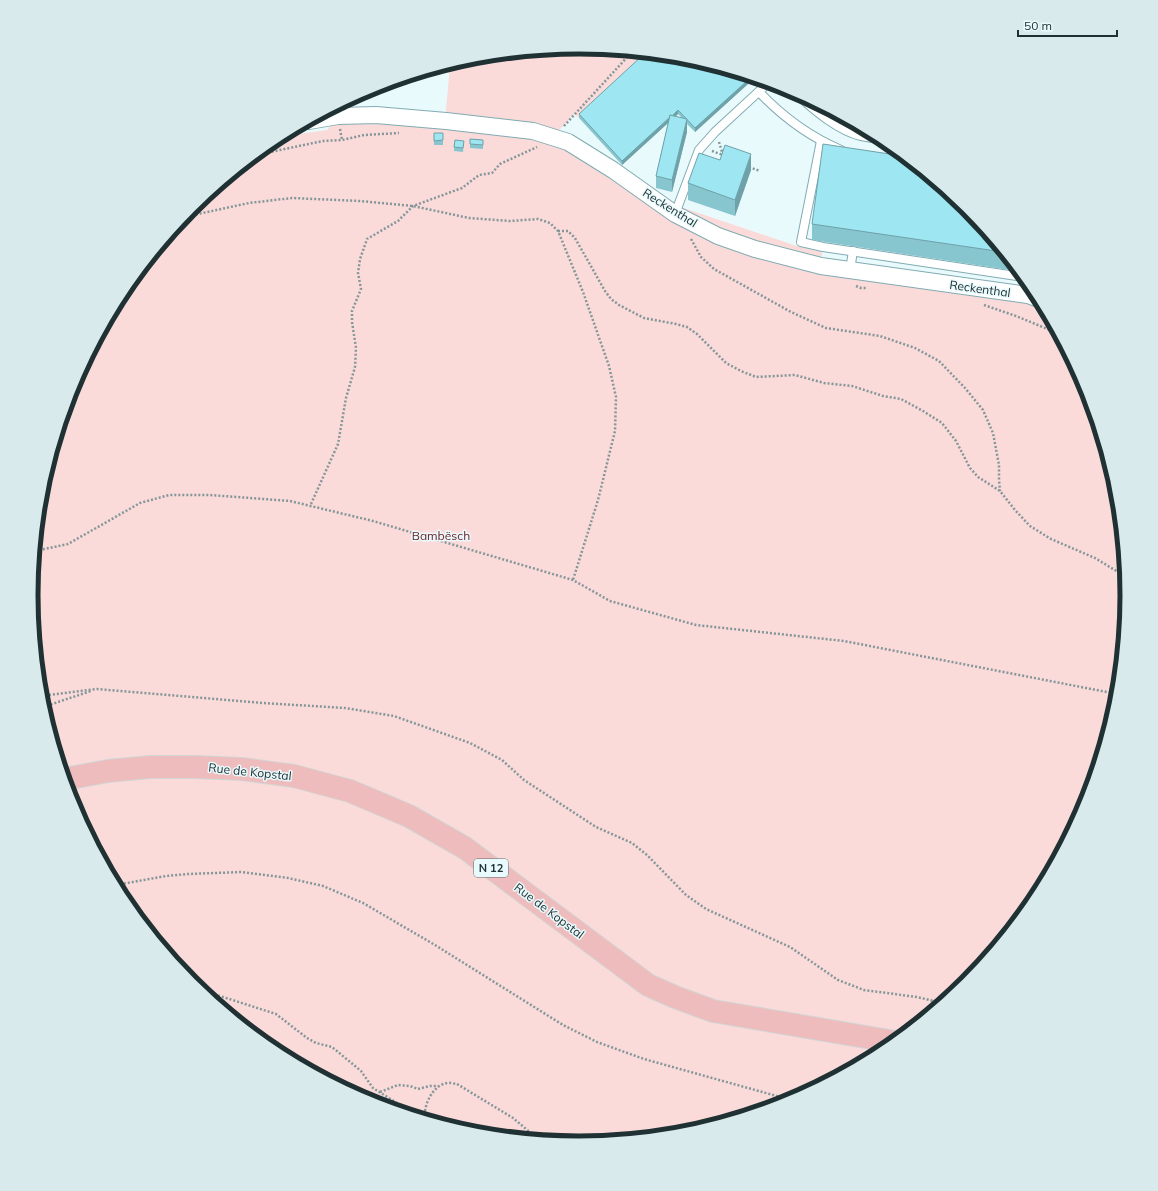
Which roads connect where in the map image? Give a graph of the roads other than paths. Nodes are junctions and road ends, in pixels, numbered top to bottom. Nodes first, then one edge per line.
1 (763, 87) edge
2 (758, 92) junction
3 (811, 107) edge
4 (325, 118) edge
5 (866, 137) edge
6 (821, 141) junction
7 (847, 152) edge
8 (675, 214) junction
9 (853, 251) junction
10 (850, 270) junction
11 (1014, 275) edge
12 (1028, 293) edge
13 (70, 778) edge
14 (886, 1041) edge

1 - 2 lane
2 - 6 lane
2 - 8 lane
3 - 5 lane
4 - 8 street, Reckenthal
6 - 7 lane
6 - 9 lane
8 - 10 street, Reckenthal
9 - 10 lane
9 - 11 lane
10 - 12 street, Reckenthal
13 - 14 main road, Rue de Kopstal / N 12

